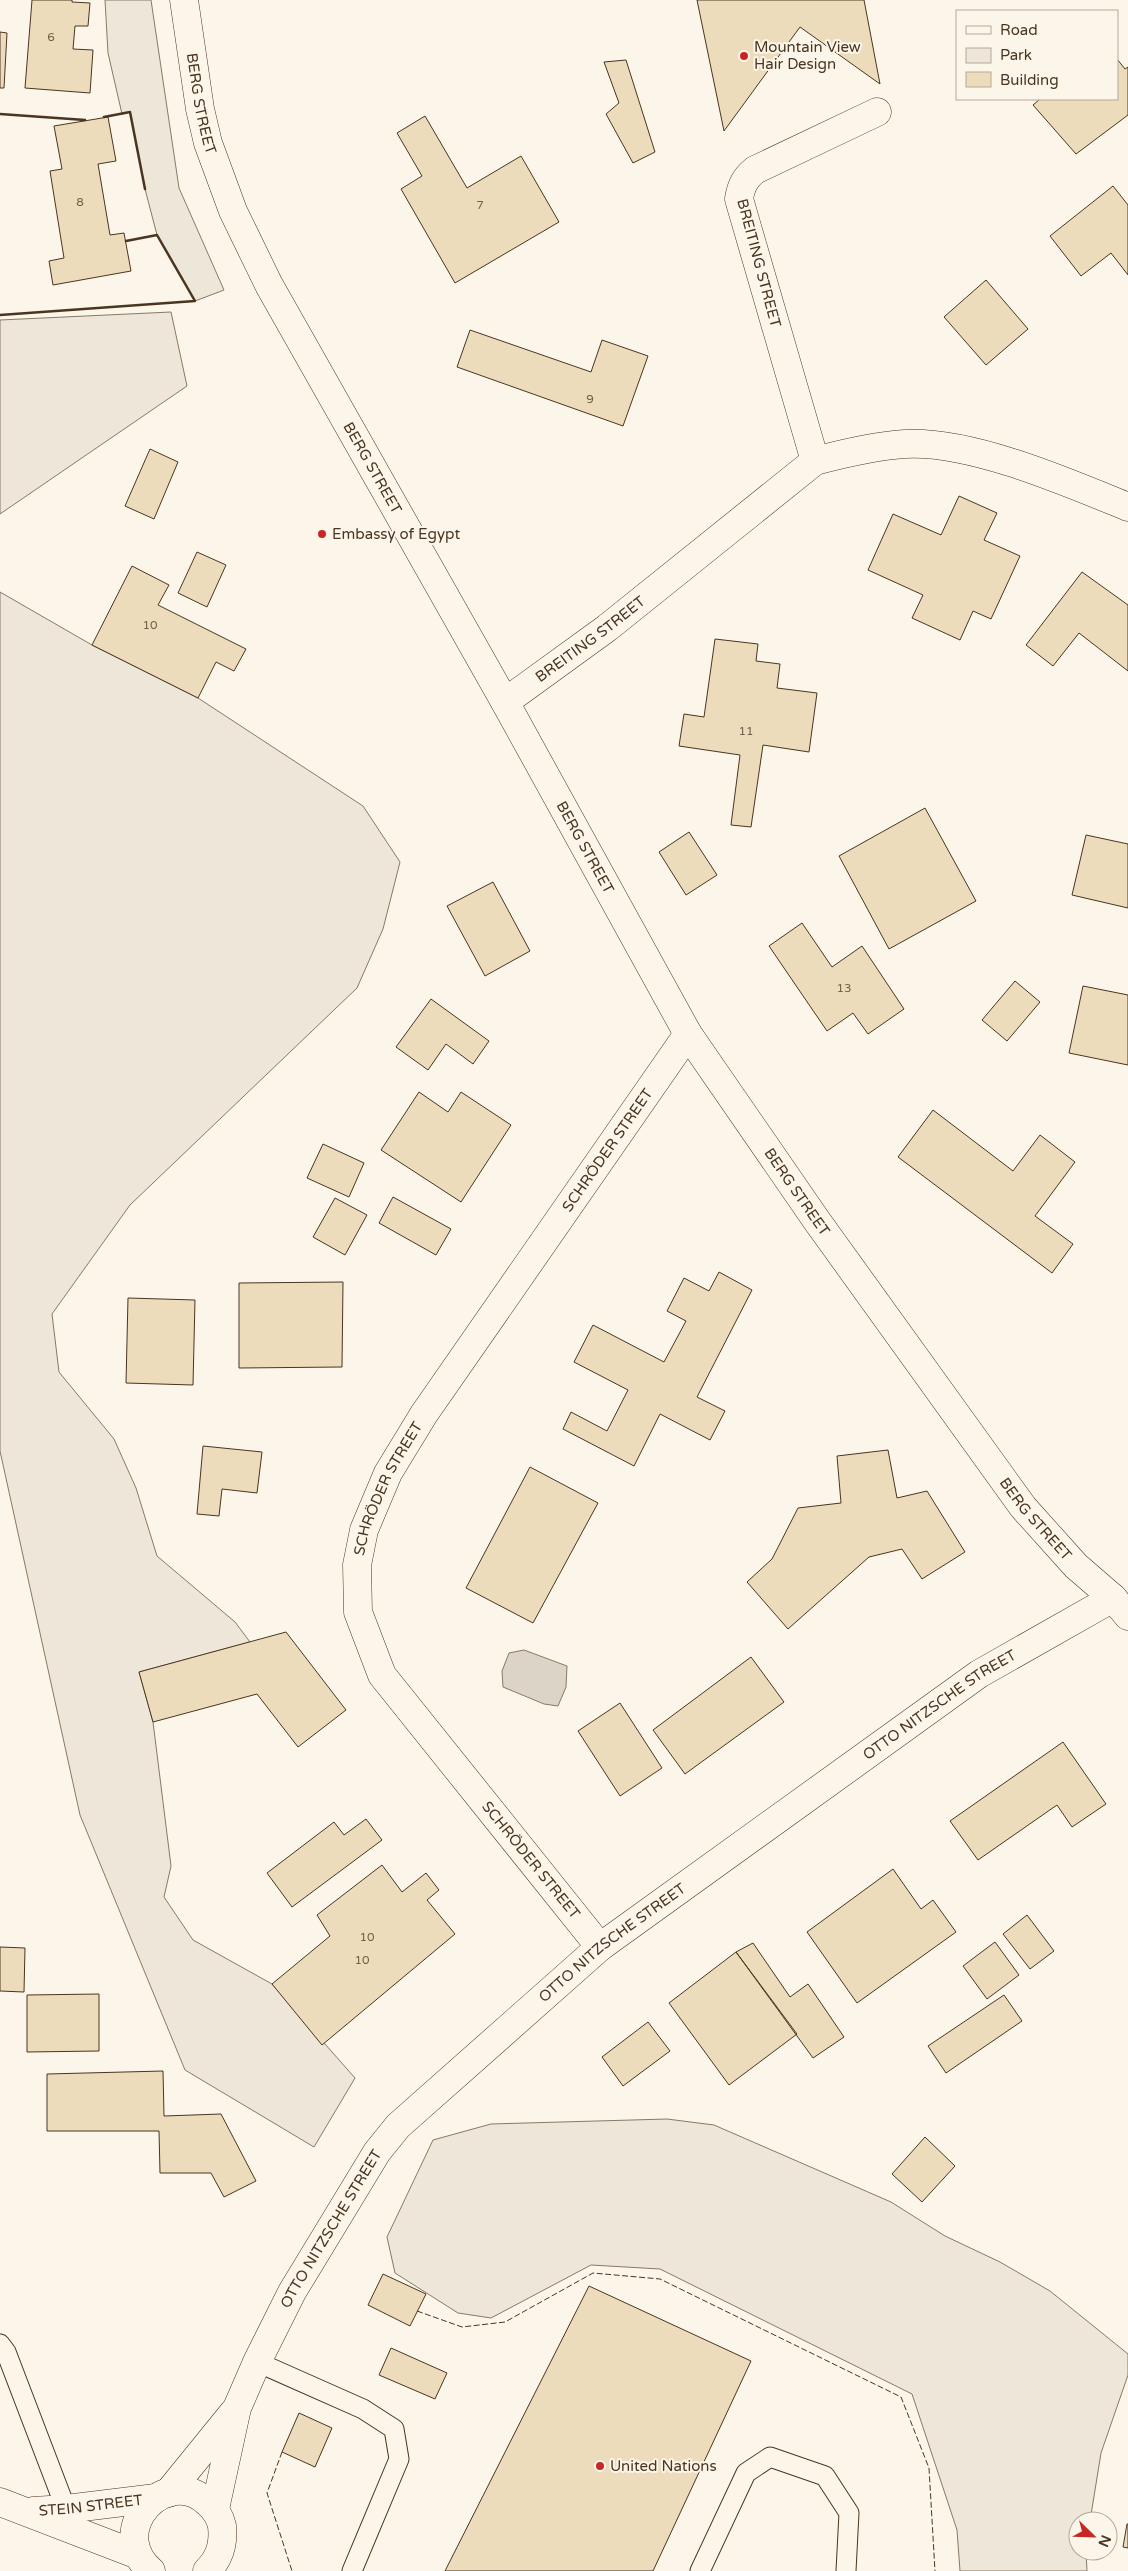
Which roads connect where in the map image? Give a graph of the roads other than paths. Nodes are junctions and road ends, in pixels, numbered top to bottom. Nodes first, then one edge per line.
1 (184, 0) edge
2 (877, 112) dead end
3 (815, 461) junction
4 (1128, 507) edge
5 (505, 702) junction
6 (688, 1034) junction
7 (1123, 1602) edge
8 (600, 1947) junction
9 (0, 2344) edge
10 (257, 2362) junction
11 (237, 2408) junction
12 (162, 2495) junction
13 (12, 2506) edge
14 (66, 2509) junction
15 (215, 2509) junction
16 (144, 2563) edge
17 (218, 2564) edge
18 (352, 2571) edge
19 (700, 2571) edge
20 (846, 2571) edge

1 - 5 street, BERG STREET
2 - 3 street, BREITING STREET
3 - 4 street, BREITING STREET
3 - 5 street, BREITING STREET
5 - 6 street, BERG STREET
6 - 7 street, BERG STREET
6 - 8 street, SCHRÖDER STREET
7 - 8 street, OTTO NITZSCHE STREET
8 - 10 street, OTTO NITZSCHE STREET
9 - 14 lane
10 - 11 street, OTTO NITZSCHE STREET
10 - 18 lane
11 - 12 street, OTTO NITZSCHE STREET
11 - 15 street, OTTO NITZSCHE STREET
12 - 14 street, STEIN STREET
12 - 15 street, STEIN STREET
12 - 16 street, OTTO NITZSCHE STREET
13 - 14 street, STEIN STREET
13 - 16 street, STEIN STREET
15 - 17 street
19 - 20 lane

